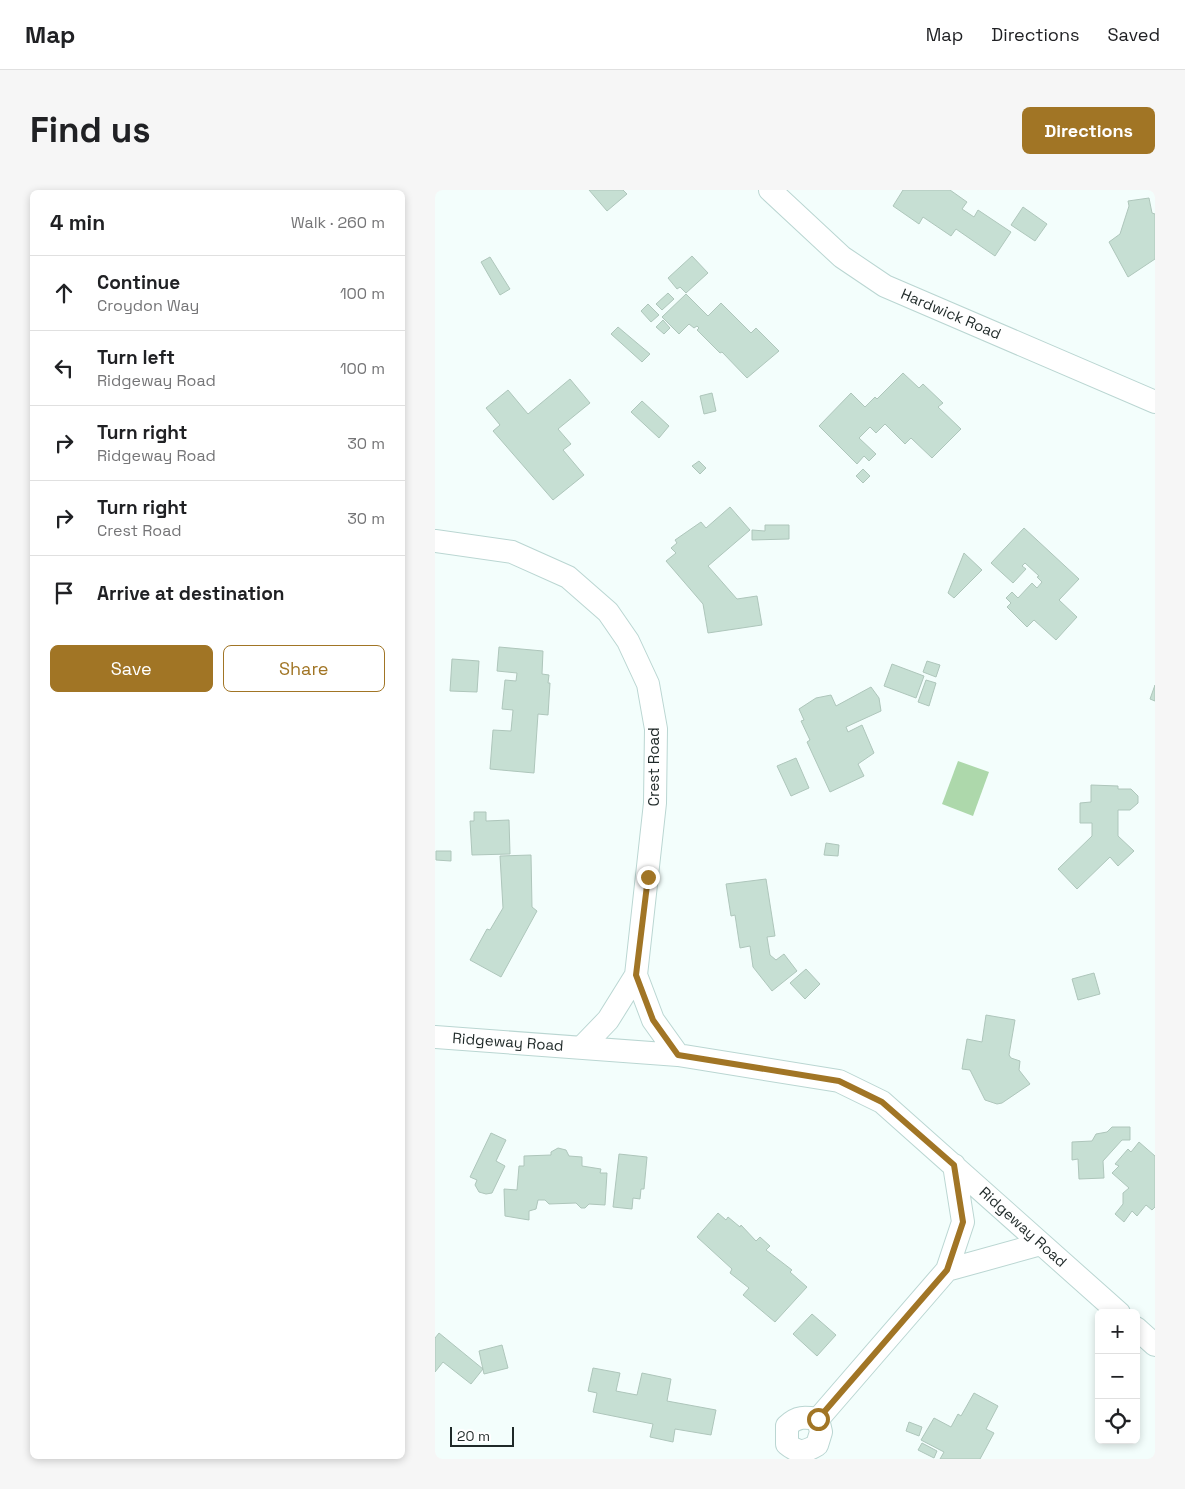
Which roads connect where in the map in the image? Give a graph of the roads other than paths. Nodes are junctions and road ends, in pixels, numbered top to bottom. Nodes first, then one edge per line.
1 (770, 190) edge
2 (1155, 402) edge
3 (435, 541) edge
4 (636, 975) junction
5 (435, 1037) edge
6 (582, 1047) junction
7 (678, 1055) junction
8 (954, 1165) junction
9 (1041, 1244) junction
10 (947, 1270) junction
11 (1114, 1309) edge
12 (1140, 1331) edge
13 (1155, 1344) edge
14 (818, 1419) dead end

1 - 2 street, Hardwick Road
3 - 4 street, Crest Road
4 - 6 street, Ridgeway Road
4 - 7 street
5 - 6 street, Ridgeway Road
6 - 7 street, Ridgeway Road
7 - 8 street, Ridgeway Road
8 - 9 street, Ridgeway Road
8 - 10 street
9 - 10 street
9 - 11 street, Ridgeway Road
10 - 14 street
12 - 13 street

